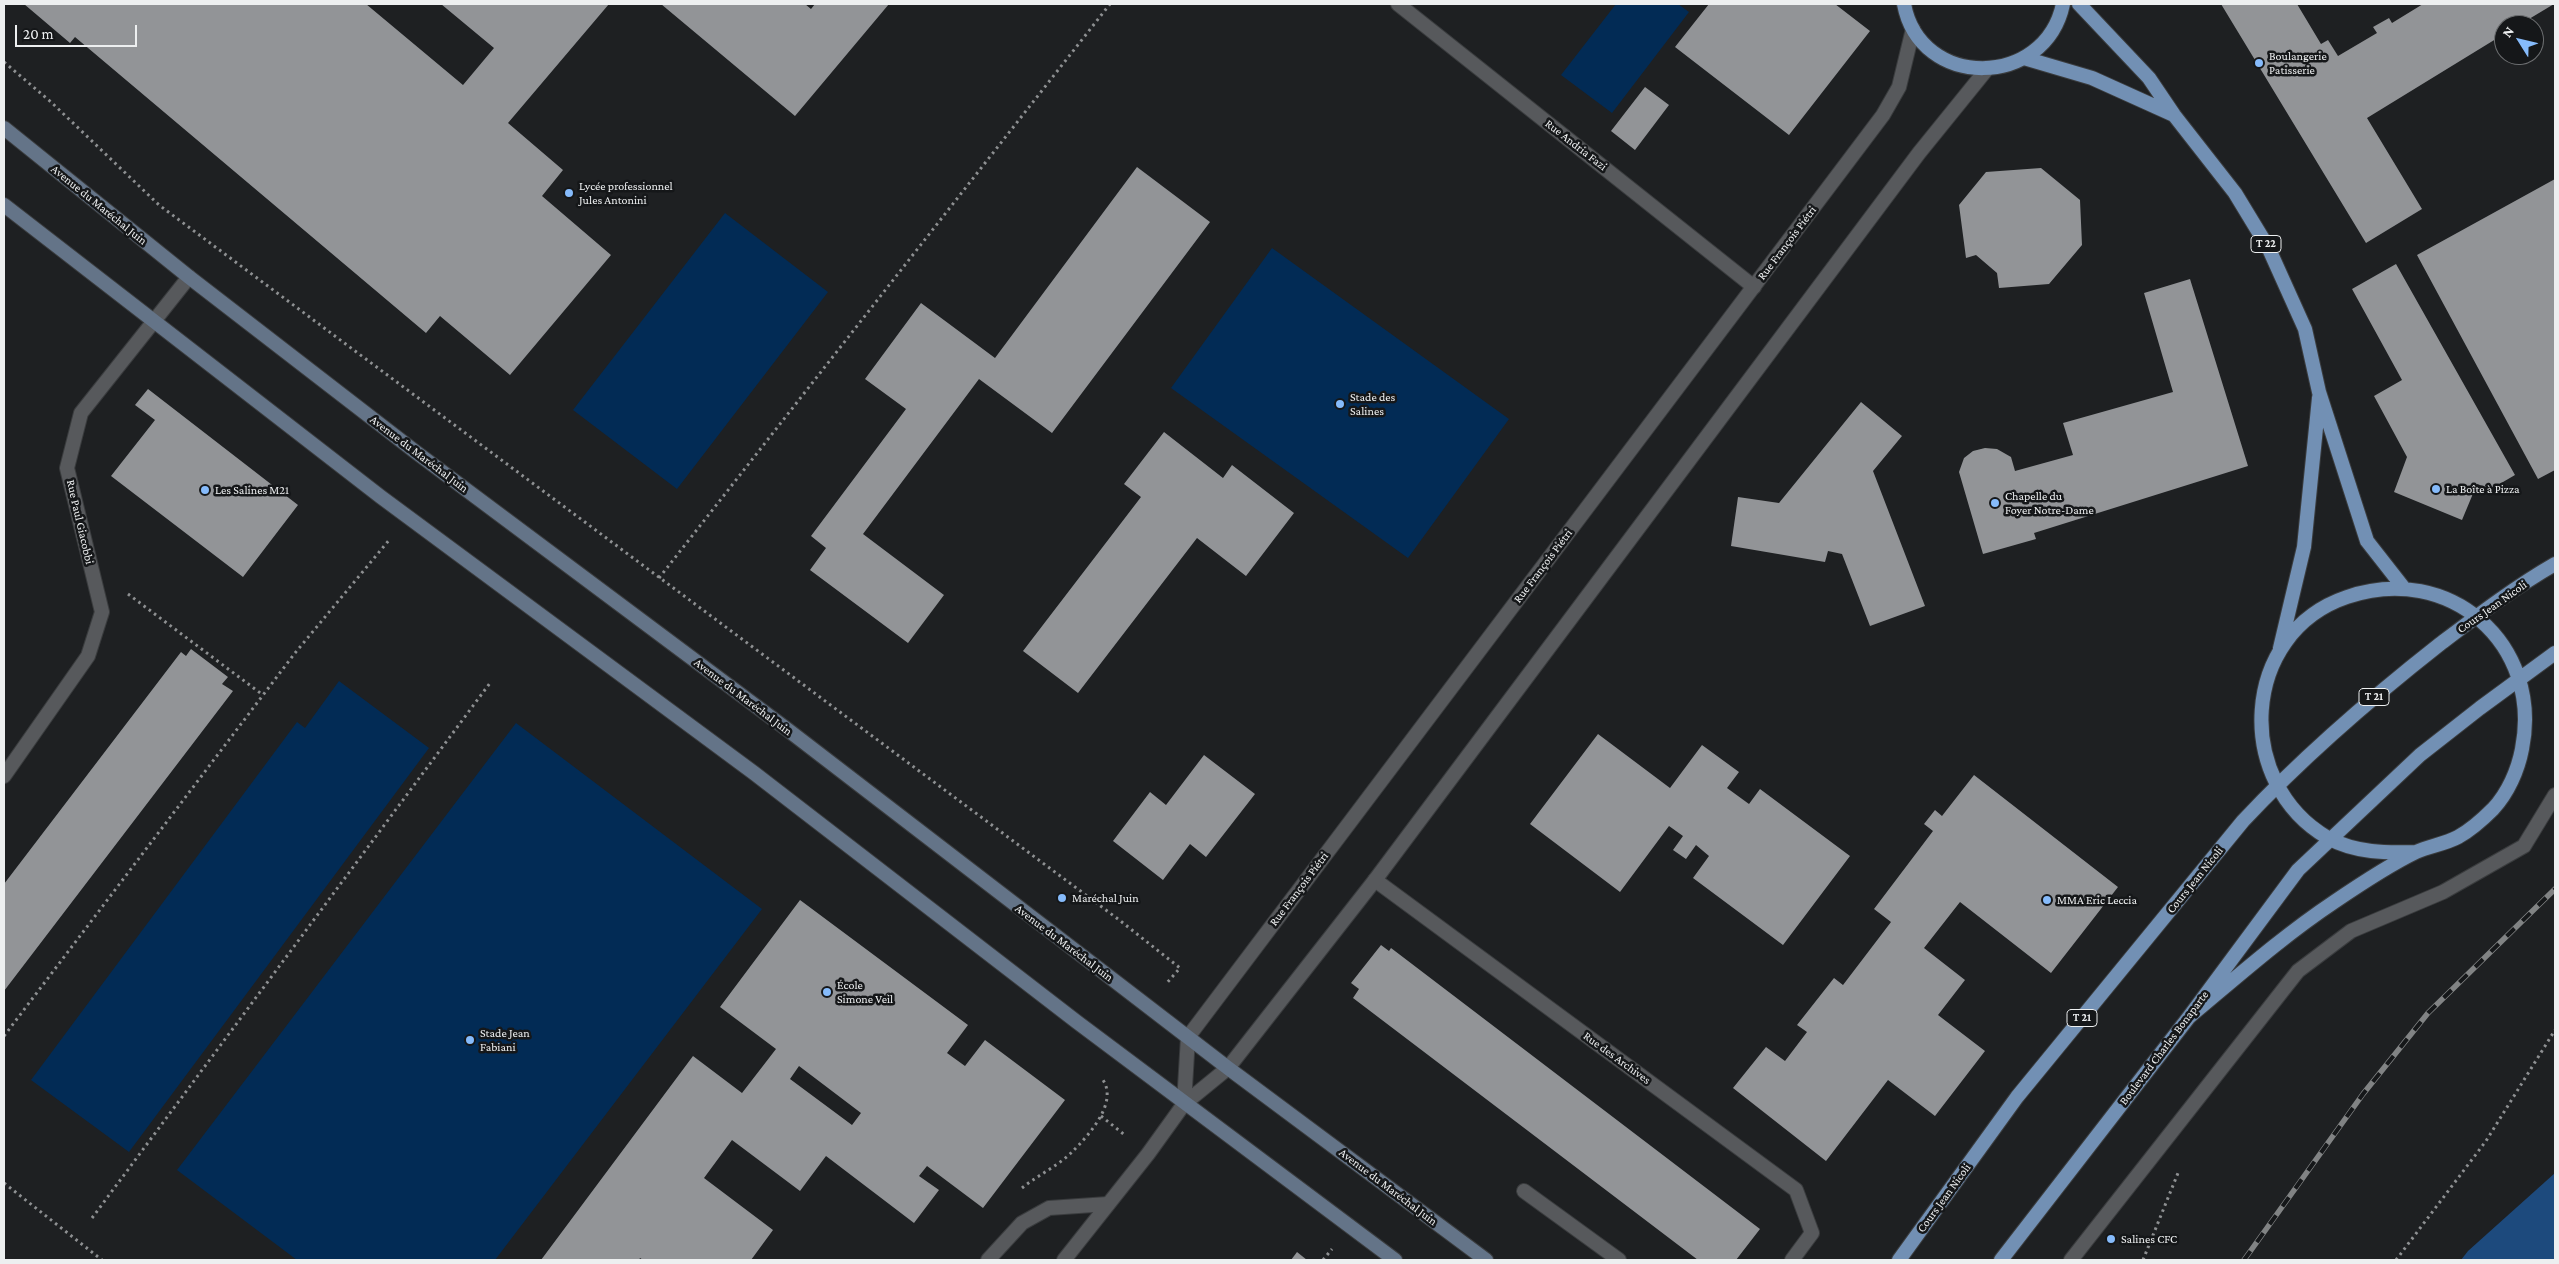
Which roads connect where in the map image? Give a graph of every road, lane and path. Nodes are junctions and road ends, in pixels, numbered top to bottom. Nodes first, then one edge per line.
1 (1110, 4) edge
2 (1398, 4) edge
3 (1904, 4) edge
4 (2063, 4) edge
5 (2079, 4) edge
6 (1913, 29) junction
7 (2024, 58) junction
8 (4, 62) edge
9 (1987, 69) junction
10 (2174, 115) junction
11 (4, 128) edge
12 (4, 205) edge
13 (189, 277) junction
14 (1754, 287) junction
15 (154, 321) junction
16 (2319, 392) junction
17 (408, 518) junction
18 (2555, 564) edge
19 (659, 578) junction
20 (94, 581) junction
21 (2403, 587) junction
22 (2477, 616) junction
23 (2279, 651) junction
24 (2555, 653) edge
25 (2521, 679) junction
26 (490, 683) dead end
27 (263, 696) junction
28 (4, 776) edge
29 (2276, 786) junction
30 (2555, 794) edge
31 (2329, 838) junction
32 (2416, 852) junction
33 (1374, 880) junction
34 (1130, 929) dead end
35 (2189, 1017) junction
36 (2555, 1030) edge
37 (4, 1036) edge
38 (1188, 1037) junction
39 (1228, 1068) junction
40 (1100, 1077) dead end
41 (1184, 1104) junction
42 (2179, 1171) dead end
43 (4, 1183) edge
44 (1524, 1191) dead end
45 (1018, 1194) dead end
46 (1108, 1204) junction
47 (92, 1218) dead end
48 (102, 1260) edge
49 (988, 1260) edge
50 (1064, 1260) edge
51 (1395, 1260) edge
52 (1486, 1260) edge
53 (1619, 1260) edge
54 (1792, 1260) edge
55 (1899, 1260) edge
56 (2002, 1260) edge
57 (2071, 1260) edge
58 (2143, 1260) edge
59 (2396, 1260) edge

1 - 19 path
2 - 14 street, Rue Andria Fazi
3 - 6 main road
4 - 7 main road
5 - 10 main road, T 22
6 - 9 main road
6 - 14 street, Rue François Piétri
7 - 9 main road
7 - 10 main road, T 22
8 - 19 path
9 - 33 street
10 - 16 main road, T 22
11 - 13 main road, Avenue du Maréchal Juin
12 - 15 main road
13 - 15 street, Rue Paul Giacobbi
13 - 38 main road, Avenue du Maréchal Juin
14 - 38 street, Rue François Piétri
15 - 17 main road
15 - 20 street, Rue Paul Giacobbi
16 - 21 main road, T 22
16 - 23 main road, T 22
17 - 27 path
17 - 41 main road
18 - 22 main road, Cours Jean Nicoli / T 21
19 - 34 path
20 - 27 path
20 - 28 street, Rue Paul Giacobbi
21 - 22 main road
21 - 23 main road
22 - 25 main road
22 - 29 main road, Cours Jean Nicoli / T 21
23 - 29 main road
24 - 25 main road
25 - 31 main road
25 - 32 main road
26 - 47 path
27 - 37 path
29 - 31 main road
29 - 55 main road, Cours Jean Nicoli / T 21
30 - 57 street
31 - 32 main road
31 - 35 main road, Boulevard Charles Bonaparte
32 - 35 main road
33 - 39 street
33 - 54 street, Rue des Archives
35 - 56 main road, Boulevard Charles Bonaparte
36 - 59 path
38 - 39 main road, Avenue du Maréchal Juin
38 - 41 street
39 - 41 street
39 - 52 main road, Avenue du Maréchal Juin
40 - 45 path
41 - 46 street
41 - 51 main road
42 - 58 path
43 - 48 path
44 - 53 street
46 - 49 street
46 - 50 street

